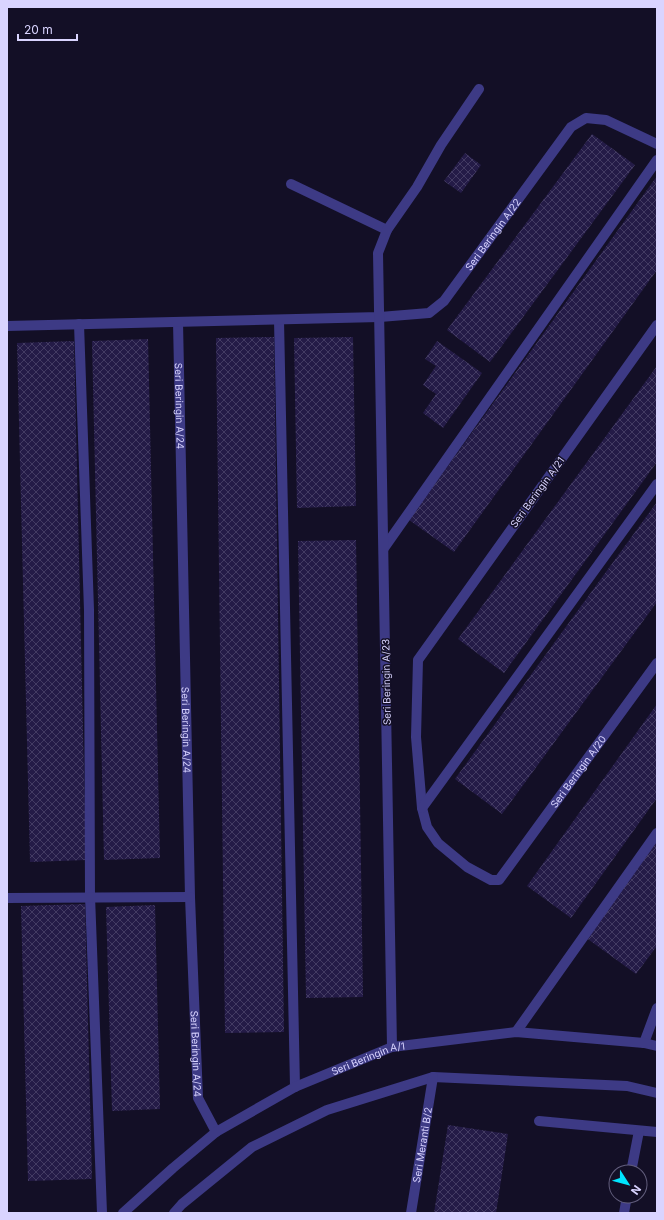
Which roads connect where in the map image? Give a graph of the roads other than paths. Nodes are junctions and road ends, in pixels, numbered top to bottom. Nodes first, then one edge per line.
1 (480, 89) dead end
2 (657, 144) edge
3 (657, 160) edge
4 (290, 184) dead end
5 (387, 230) junction
6 (380, 317) junction
7 (279, 320) junction
8 (178, 322) junction
9 (79, 324) junction
10 (657, 325) edge
11 (7, 326) edge
12 (657, 484) edge
13 (384, 548) junction
14 (657, 663) edge
15 (422, 808) junction
16 (657, 833) edge
17 (90, 896) junction
18 (190, 897) junction
19 (7, 898) edge
20 (657, 1008) edge
21 (516, 1032) junction
22 (644, 1043) junction
23 (657, 1046) edge
24 (392, 1047) junction
25 (433, 1077) junction
26 (296, 1087) junction
27 (657, 1093) edge
28 (539, 1121) dead end
29 (639, 1131) junction
30 (216, 1132) junction
31 (657, 1132) edge
32 (633, 1164) edge
33 (102, 1213) edge
34 (123, 1213) edge
35 (174, 1213) edge
36 (411, 1213) edge

1 - 5 street, Seri Beringin A/23
2 - 6 street, Seri Beringin A/22
3 - 13 street
4 - 5 street
5 - 6 street, Seri Beringin A/23
6 - 7 street, Seri Beringin A/22
6 - 13 street, Seri Beringin A/23
7 - 8 street, Seri Beringin A/22
7 - 26 street
8 - 9 street, Seri Beringin A/22
8 - 18 street, Seri Beringin A/24
9 - 11 street, Seri Beringin A/22
9 - 17 street
10 - 15 street, Seri Beringin A/21
12 - 15 street
13 - 24 street, Seri Beringin A/23
14 - 15 street, Seri Beringin A/20
16 - 21 street
17 - 18 street
17 - 19 street
17 - 33 street
18 - 30 street, Seri Beringin A/24
20 - 22 street
21 - 22 street, Seri Beringin A/1
21 - 24 street, Seri Beringin A/1
22 - 23 street, Seri Beringin A/1
24 - 26 street, Seri Beringin A/1
25 - 27 street
25 - 35 street
25 - 36 street, Seri Meranti B/2
26 - 30 street, Seri Beringin A/1
28 - 29 street
29 - 31 street
29 - 32 street
30 - 34 street, Seri Beringin A/1

